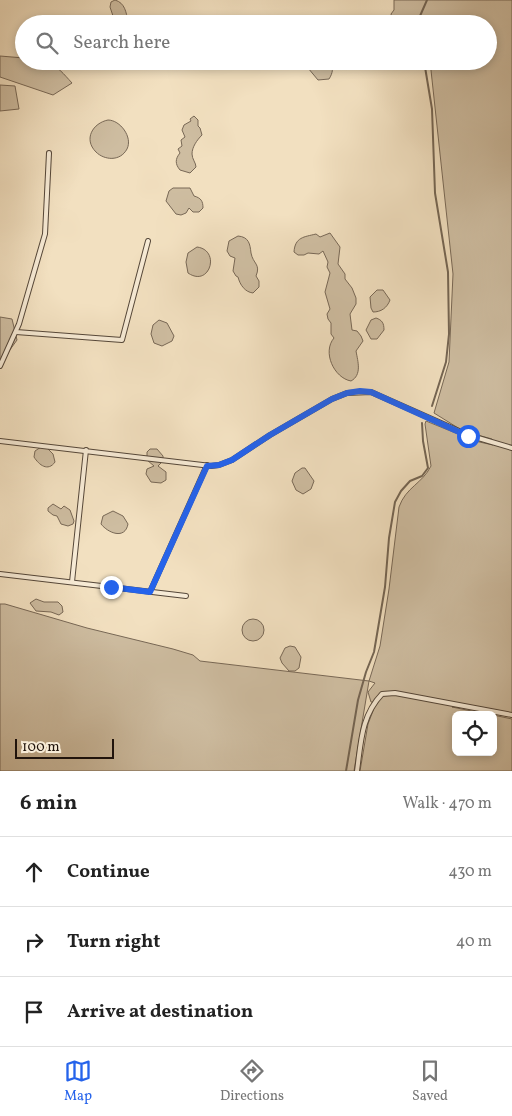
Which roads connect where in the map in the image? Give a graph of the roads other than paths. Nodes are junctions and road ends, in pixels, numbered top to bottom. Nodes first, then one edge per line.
1 (49, 153) dead end
2 (148, 241) dead end
3 (16, 332) junction
4 (0, 366) edge
5 (0, 440) edge
6 (512, 448) edge
7 (86, 450) junction
8 (207, 466) junction
9 (0, 574) edge
10 (72, 582) junction
11 (150, 592) junction
12 (186, 596) dead end
13 (512, 715) edge
14 (357, 771) edge

1 - 3 lane
2 - 3 lane
3 - 4 lane
5 - 7 lane
6 - 8 lane
7 - 8 lane
7 - 10 lane
8 - 11 lane
9 - 10 lane
10 - 11 lane
11 - 12 lane
13 - 14 lane

